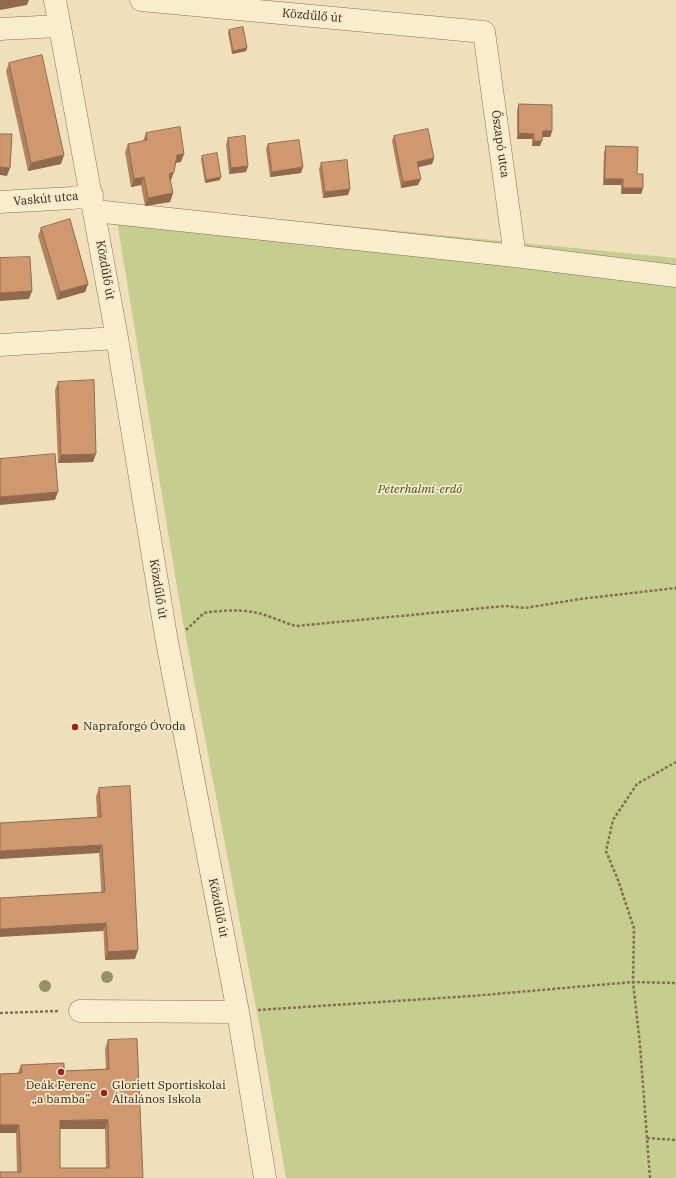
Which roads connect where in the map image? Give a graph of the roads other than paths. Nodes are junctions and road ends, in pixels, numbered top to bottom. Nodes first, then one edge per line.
1 (55, 0) edge
2 (141, 0) edge
3 (59, 26) junction
4 (0, 29) edge
5 (484, 32) joint
6 (0, 202) edge
7 (94, 203) junction
8 (515, 256) junction
9 (676, 276) edge
10 (117, 338) junction
11 (0, 345) edge
12 (80, 1011) road end
13 (238, 1012) junction
14 (265, 1178) edge

1 - 3 street, Közdűlő út
2 - 5 street, Közdűlő út
3 - 4 street
3 - 7 street, Közdűlő út
5 - 8 street, Őszapó utca
6 - 7 street, Vaskút utca
7 - 8 street, Vaskút utca
7 - 10 street, Közdűlő út
8 - 9 street, Vaskút utca
10 - 11 street
10 - 13 street, Közdűlő út
12 - 13 street
13 - 14 street, Közdűlő út

